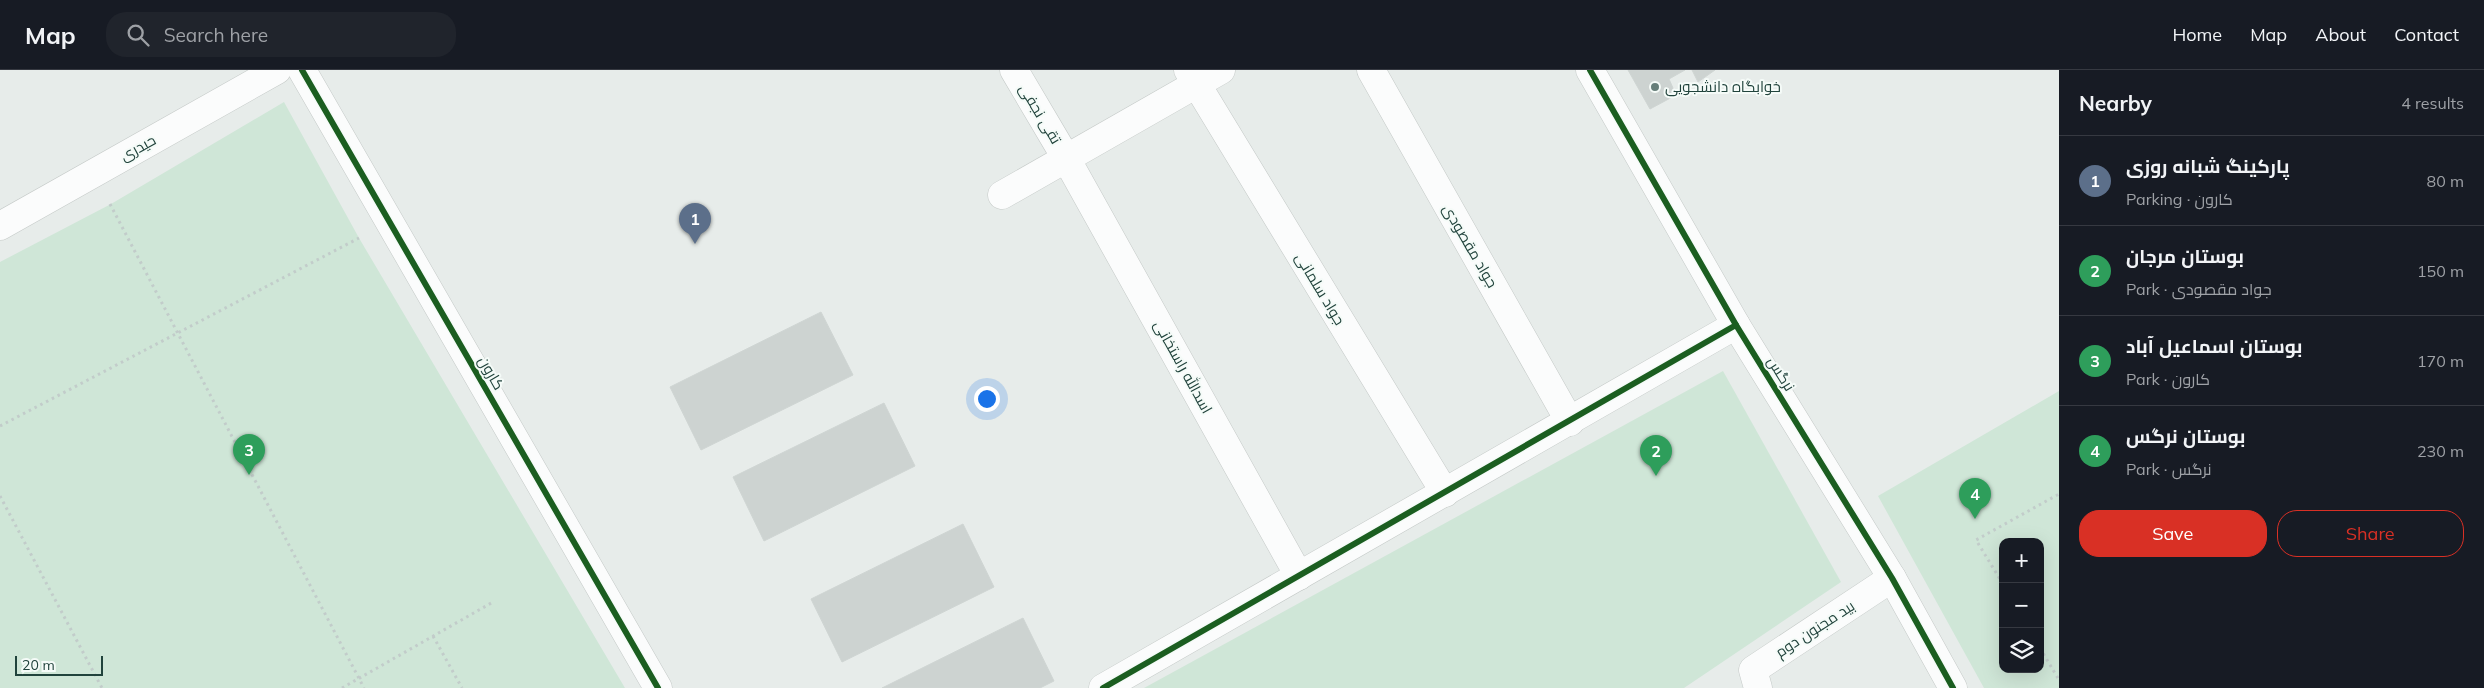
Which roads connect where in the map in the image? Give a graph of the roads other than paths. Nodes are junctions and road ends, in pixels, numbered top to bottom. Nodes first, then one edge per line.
1 (277, 70) edge
2 (302, 70) edge
3 (1014, 70) edge
4 (1221, 70) edge
5 (1371, 70) edge
6 (1590, 70) edge
7 (1192, 77) edge
8 (1066, 158) junction
9 (1002, 195) dead end
10 (0, 226) edge
11 (1736, 325) junction
12 (1570, 422) junction
13 (1445, 493) junction
14 (1299, 576) junction
15 (1892, 578) junction
16 (658, 688) edge
17 (1103, 688) edge
18 (1758, 688) edge
19 (1953, 688) edge

1 - 10 street, حیدری
2 - 16 street, کارون
3 - 8 street, تقی نجفی
4 - 7 street
5 - 12 street, جواد مقصودی
6 - 11 street, نرگس
7 - 8 street
7 - 13 street, جواد سلمانی
8 - 9 street
8 - 14 street, اسدالله راستخانی
11 - 12 street
11 - 15 street, نرگس
12 - 13 street
13 - 14 street
14 - 17 street
15 - 18 street, بید مجنون دوم
15 - 19 street, نرگس

